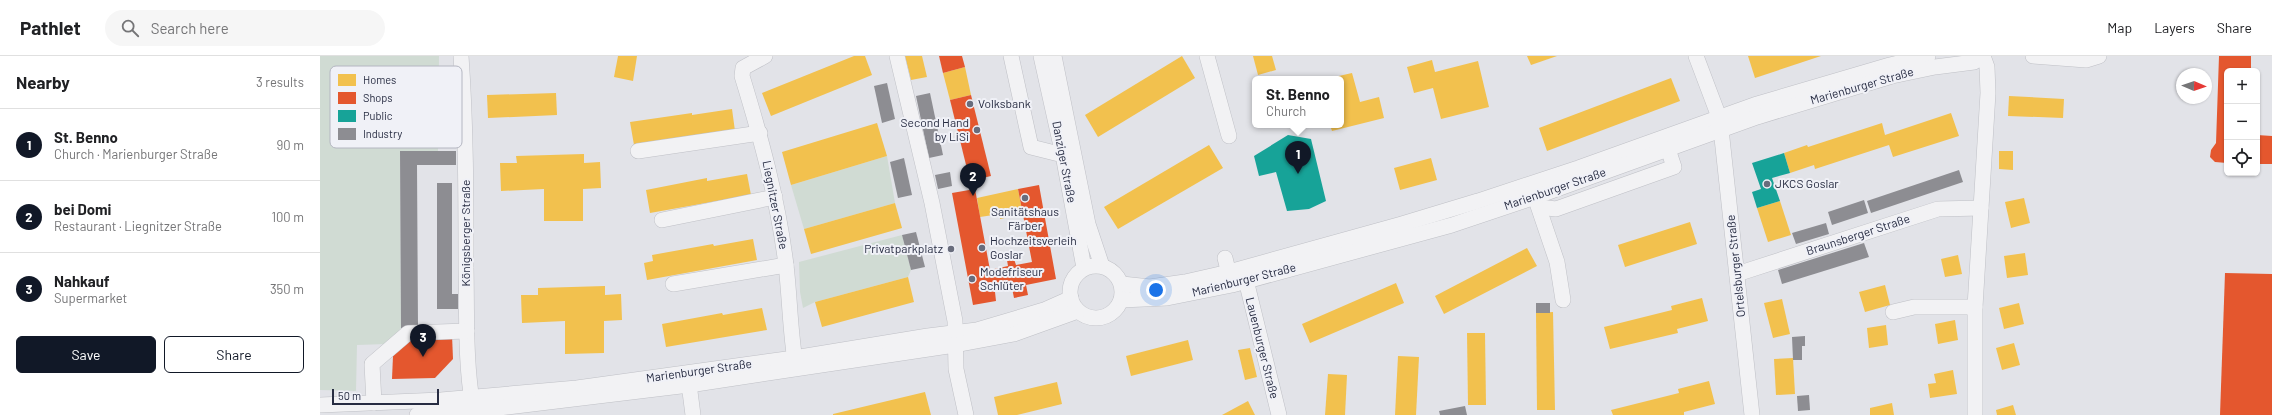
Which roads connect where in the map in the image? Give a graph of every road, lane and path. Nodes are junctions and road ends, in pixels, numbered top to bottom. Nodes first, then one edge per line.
1 (461, 56) edge
2 (765, 56) edge
3 (897, 56) edge
4 (1011, 56) edge
5 (1041, 56) edge
6 (1054, 56) edge
7 (1207, 56) edge
8 (1696, 56) edge
9 (1928, 56) edge
10 (1983, 56) edge
11 (2033, 56) edge
12 (2099, 56) edge
13 (461, 66) edge
14 (1890, 66) edge
15 (462, 80) edge
16 (1720, 123) junction
17 (760, 133) junction
18 (1228, 136) dead end
19 (638, 151) dead end
20 (1063, 155) junction
21 (1534, 196) junction
22 (775, 197) junction
23 (1982, 208) junction
24 (662, 220) dead end
25 (786, 265) junction
26 (1102, 266) junction
27 (1084, 268) junction
28 (1235, 273) junction
29 (1737, 274) junction
30 (673, 284) dead end
31 (1122, 284) junction
32 (1121, 300) junction
33 (1563, 300) dead end
34 (1074, 304) junction
35 (1975, 307) junction
36 (1893, 312) dead end
37 (467, 331) junction
38 (955, 339) junction
39 (795, 364) junction
40 (688, 379) junction
41 (374, 403) junction
42 (320, 405) edge
43 (473, 408) edge
44 (417, 415) edge
45 (692, 415) edge
46 (966, 415) edge
47 (1278, 415) edge
48 (1752, 415) edge
49 (1975, 415) edge

1 - 13 street, Königsberger Straße
2 - 17 street, Liegnitzer Straße
3 - 38 street
4 - 20 street
5 - 20 street, Danziger Straße
6 - 26 street, Danziger Straße
7 - 18 street
8 - 16 street, Ortelsburger Straße
9 - 14 street, Marienburger Straße
10 - 14 street, Marienburger Straße
10 - 23 street
11 - 12 street
14 - 16 street, Marienburger Straße
15 - 37 street, Königsberger Straße
16 - 21 street, Marienburger Straße
16 - 21 street, Marienburger Straße
16 - 29 street, Ortelsburger Straße
17 - 19 street
17 - 22 street, Liegnitzer Straße
20 - 27 street, Danziger Straße
21 - 28 street, Marienburger Straße
21 - 33 street
22 - 24 street
22 - 25 street, Liegnitzer Straße
23 - 29 street, Braunsberger Straße
23 - 35 street
25 - 30 street
25 - 39 street, Liegnitzer Straße
26 - 27 street
26 - 31 street
27 - 34 street
28 - 31 street, Marienburger Straße
28 - 32 street, Marienburger Straße
28 - 47 street, Lauenburger Straße
29 - 48 street, Ortelsburger Straße
31 - 32 street
32 - 34 street
34 - 38 street, Marienburger Straße
35 - 36 street
35 - 49 street
37 - 41 street
37 - 43 street, Königsberger Straße
38 - 39 street, Marienburger Straße
38 - 46 street
39 - 40 street, Marienburger Straße
40 - 43 street, Marienburger Straße
40 - 45 street
41 - 42 street, Marienburger Straße
41 - 43 street, Marienburger Straße
43 - 44 street, Marienburger Straße

